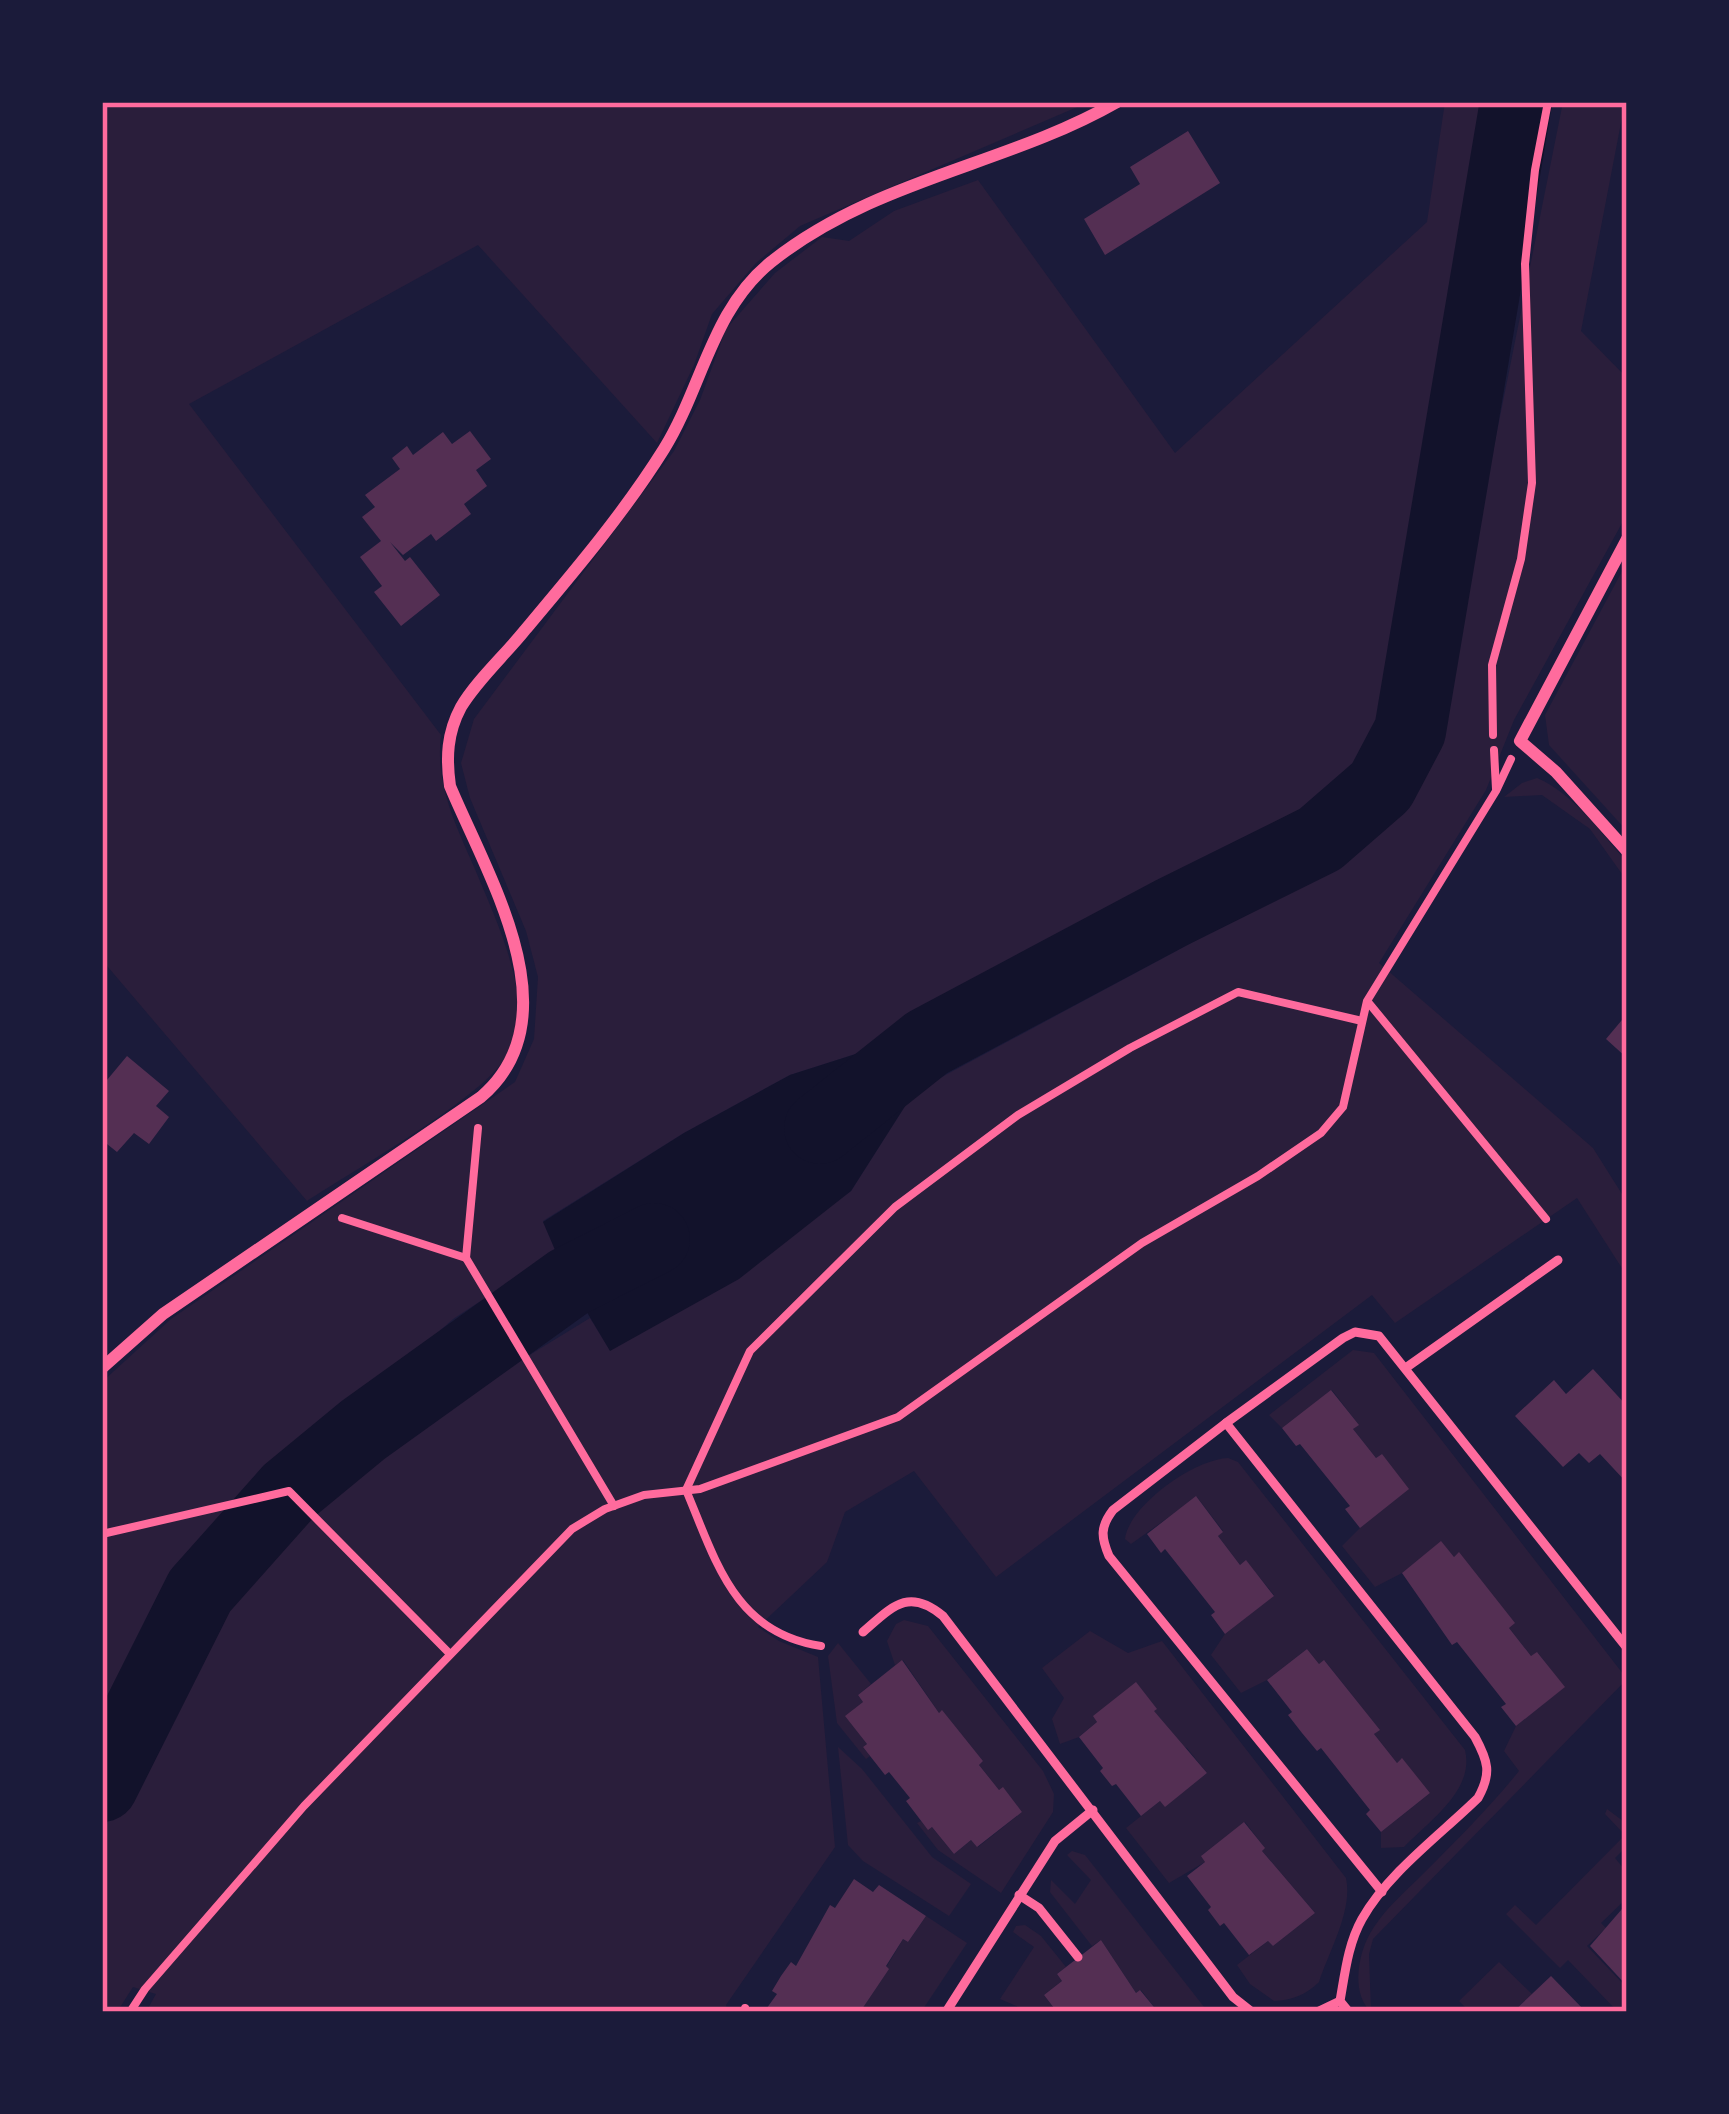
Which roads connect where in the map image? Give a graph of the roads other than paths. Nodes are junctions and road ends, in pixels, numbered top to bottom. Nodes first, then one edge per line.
1 (1117, 102) edge
2 (1627, 539) edge
3 (1627, 850) edge
4 (1558, 1260) dead end
5 (1406, 1367) junction
6 (102, 1368) edge
7 (1226, 1423) junction
8 (863, 1632) dead end
9 (1627, 1648) edge
10 (1093, 1810) junction
11 (1382, 1892) junction
12 (1019, 1895) junction
13 (1078, 1957) dead end
14 (1340, 2000) junction
15 (946, 2012) edge
16 (1252, 2012) edge
17 (1318, 2012) edge
18 (1349, 2012) edge

1 - 6 street
2 - 3 street
4 - 5 lane
5 - 7 lane
5 - 9 lane
7 - 11 lane
7 - 11 lane
8 - 10 lane
10 - 12 lane
10 - 16 lane
11 - 14 lane
12 - 13 lane
12 - 15 lane
14 - 17 lane
14 - 18 lane

